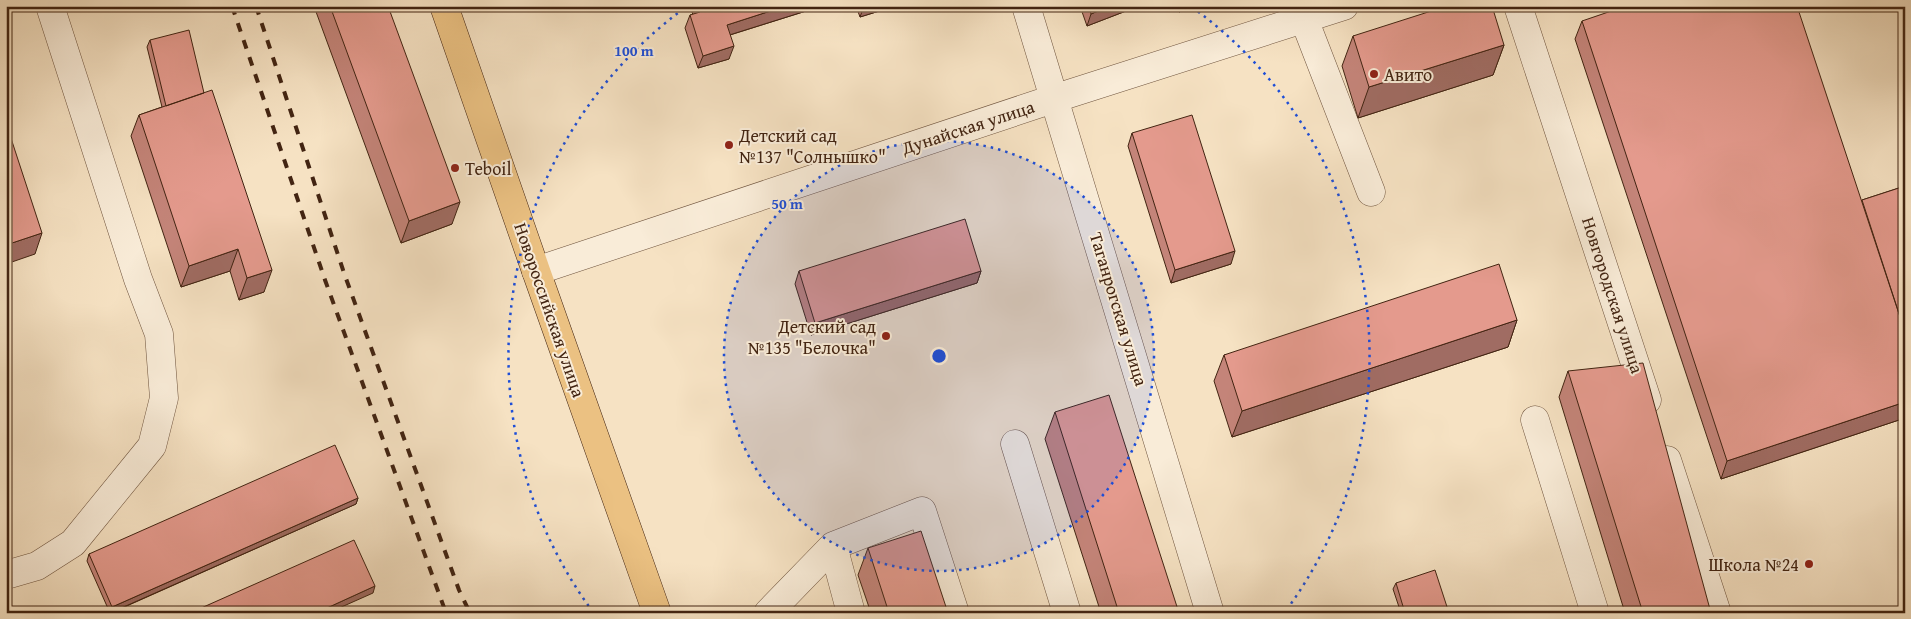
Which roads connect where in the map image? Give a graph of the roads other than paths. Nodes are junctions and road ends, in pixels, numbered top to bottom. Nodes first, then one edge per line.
1 (50, 6) edge
2 (444, 6) edge
3 (1026, 6) edge
4 (1344, 6) edge
5 (1518, 6) edge
6 (1304, 19) junction
7 (1056, 98) junction
8 (1370, 192) dead end
9 (536, 271) junction
10 (1535, 420) dead end
11 (1015, 444) dead end
12 (833, 546) junction
13 (6, 575) edge
14 (657, 613) edge
15 (768, 613) edge
16 (851, 613) edge
17 (955, 613) edge
18 (1067, 613) edge
19 (1210, 613) edge
20 (1595, 613) edge
21 (1717, 613) edge

1 - 13 street
2 - 9 main road, Новороссийская улица
3 - 7 street, Таганрогская улица
4 - 6 street, Дунайская улица
5 - 21 street, Новгородская улица
6 - 7 street, Дунайская улица
6 - 8 street
7 - 9 street, Дунайская улица
7 - 19 street, Таганрогская улица
9 - 14 main road, Новороссийская улица
10 - 20 street
11 - 18 street
12 - 15 street
12 - 16 street
12 - 17 street

